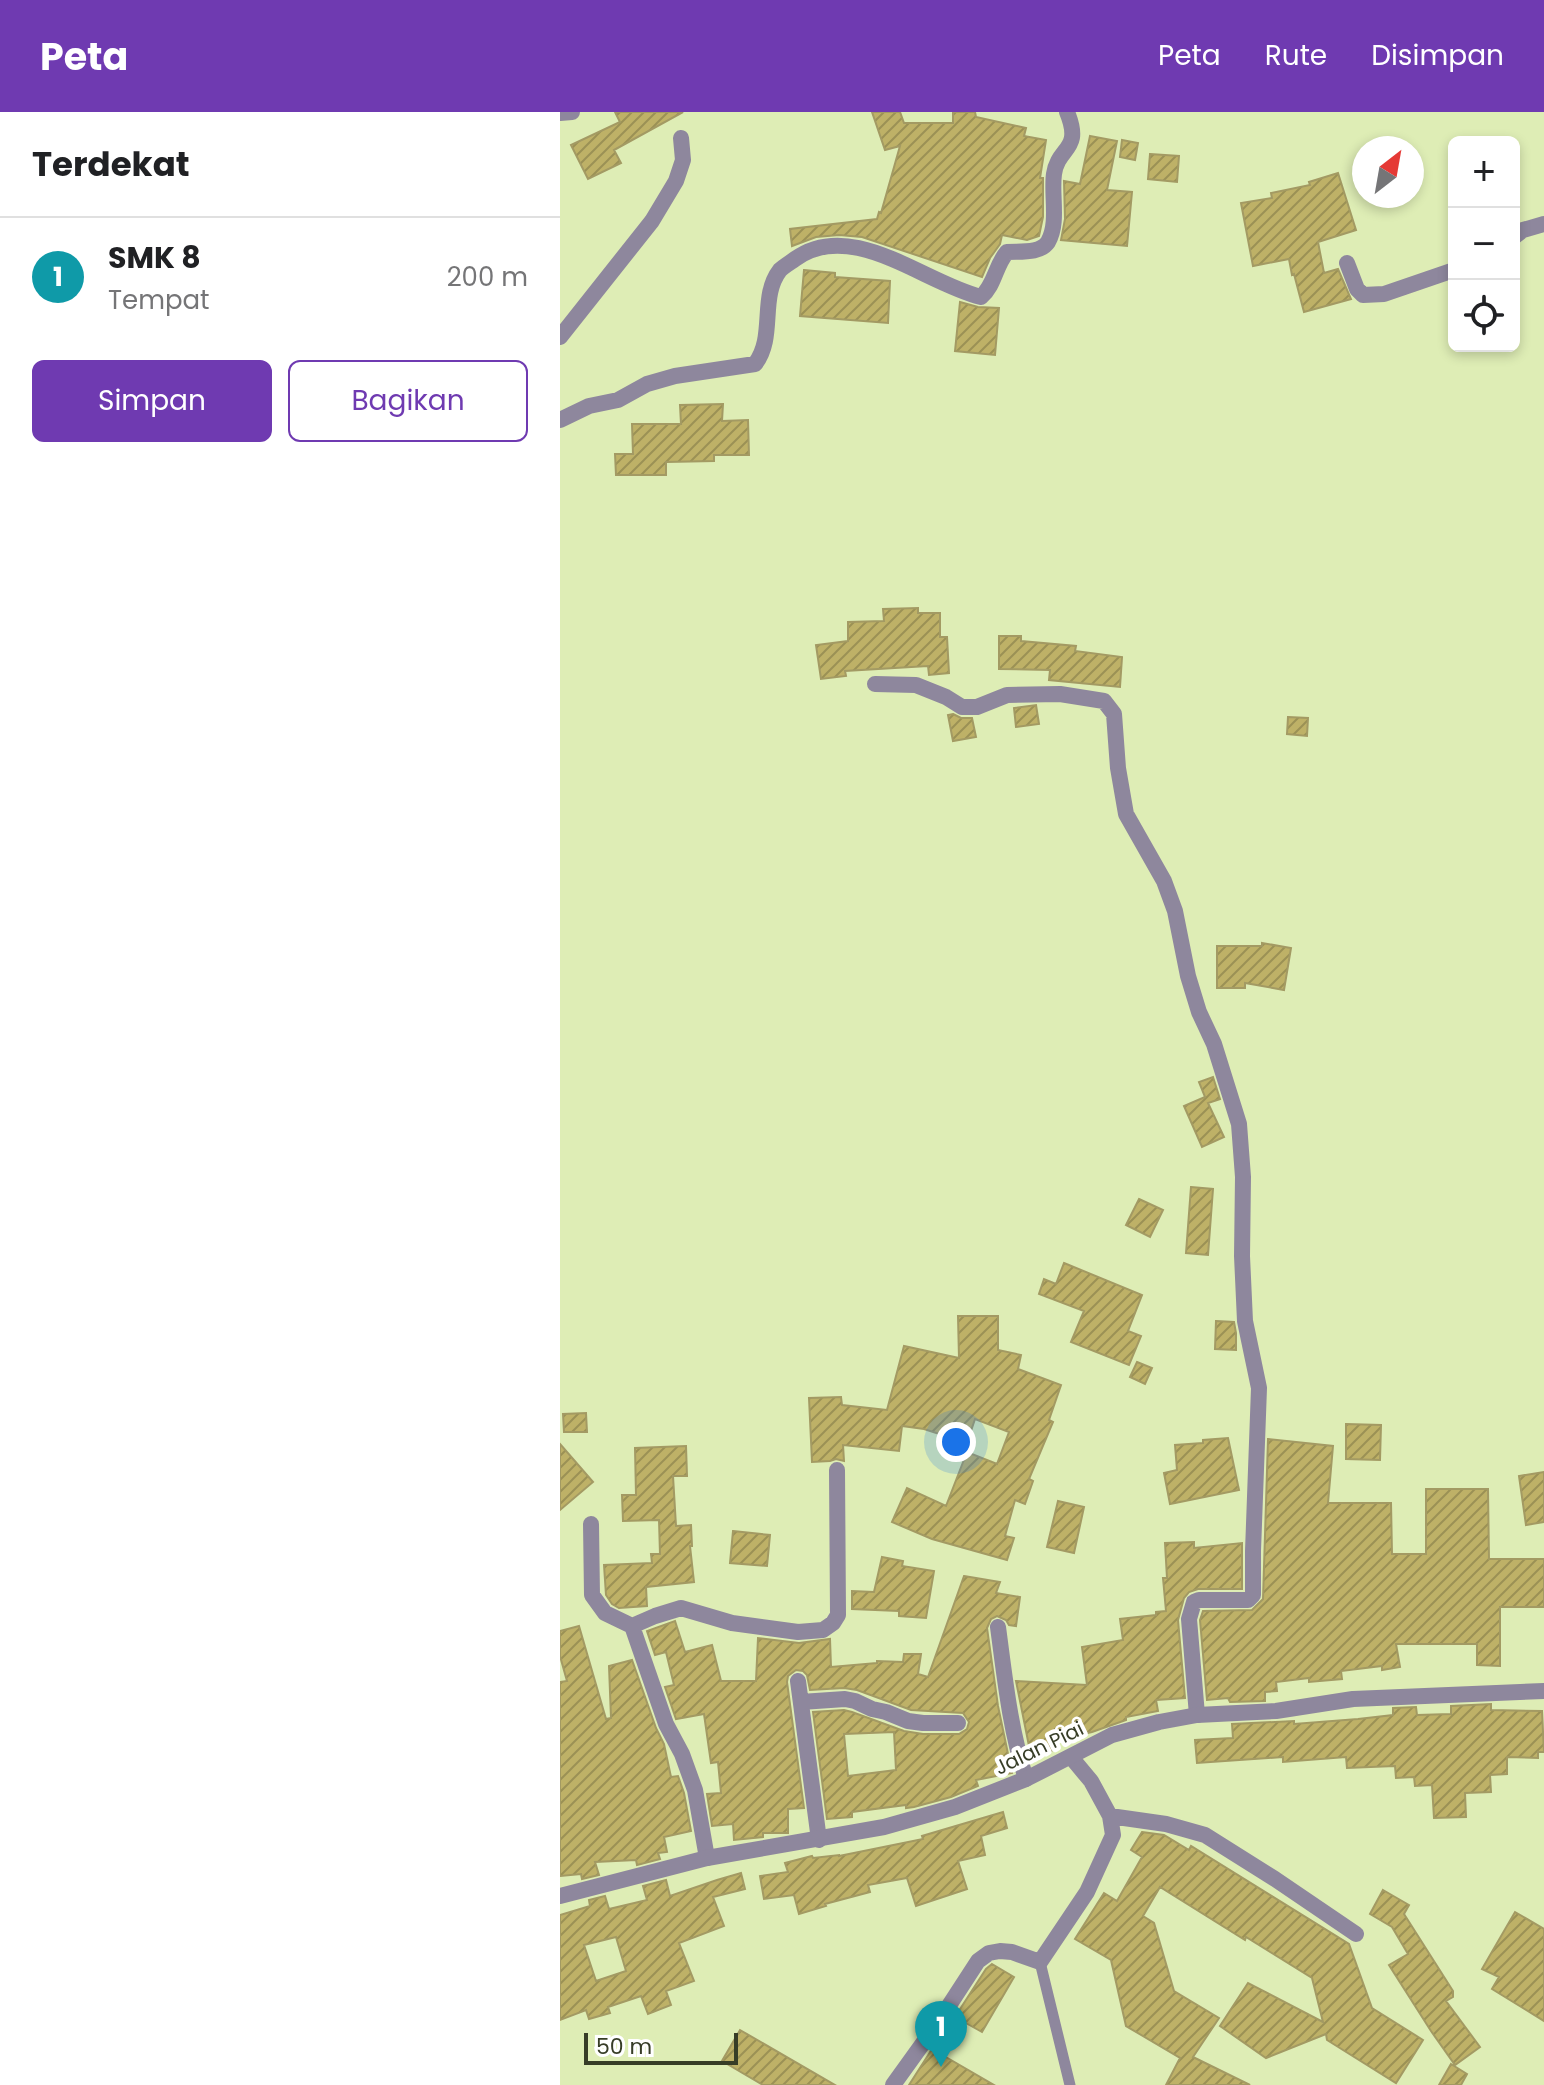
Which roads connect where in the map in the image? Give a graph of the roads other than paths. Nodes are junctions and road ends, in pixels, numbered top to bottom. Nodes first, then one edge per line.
1 (572, 112) edge
2 (1067, 112) edge
3 (560, 113) edge
4 (681, 138) dead end
5 (1544, 224) edge
6 (1520, 232) edge
7 (1347, 263) dead end
8 (1448, 272) edge
9 (560, 337) edge
10 (560, 420) edge
11 (875, 684) dead end
12 (837, 1470) dead end
13 (591, 1524) dead end
14 (632, 1626) junction
15 (998, 1627) dead end
16 (798, 1681) dead end
17 (1544, 1691) edge
18 (801, 1702) junction
19 (1197, 1715) junction
20 (958, 1723) dead end
21 (1071, 1757) junction
22 (1026, 1779) junction
23 (1110, 1816) junction
24 (819, 1840) junction
25 (707, 1858) junction
26 (560, 1896) edge
27 (1356, 1934) dead end
28 (1040, 1962) junction
29 (893, 2085) edge
30 (1070, 2085) edge

1 - 3 street
2 - 10 street
4 - 9 street
5 - 6 street
7 - 8 street
11 - 19 street
12 - 14 street
13 - 14 street
14 - 25 street
15 - 22 street
16 - 18 street
17 - 19 street, Jalan Piai
18 - 20 street
18 - 24 street
19 - 21 street, Jalan Piai
21 - 22 street, Jalan Piai
21 - 23 street
22 - 24 street, Jalan Piai
23 - 27 street
23 - 28 street
24 - 25 street, Jalan Piai
25 - 26 street, Jalan Piai
28 - 29 street
28 - 30 lane

